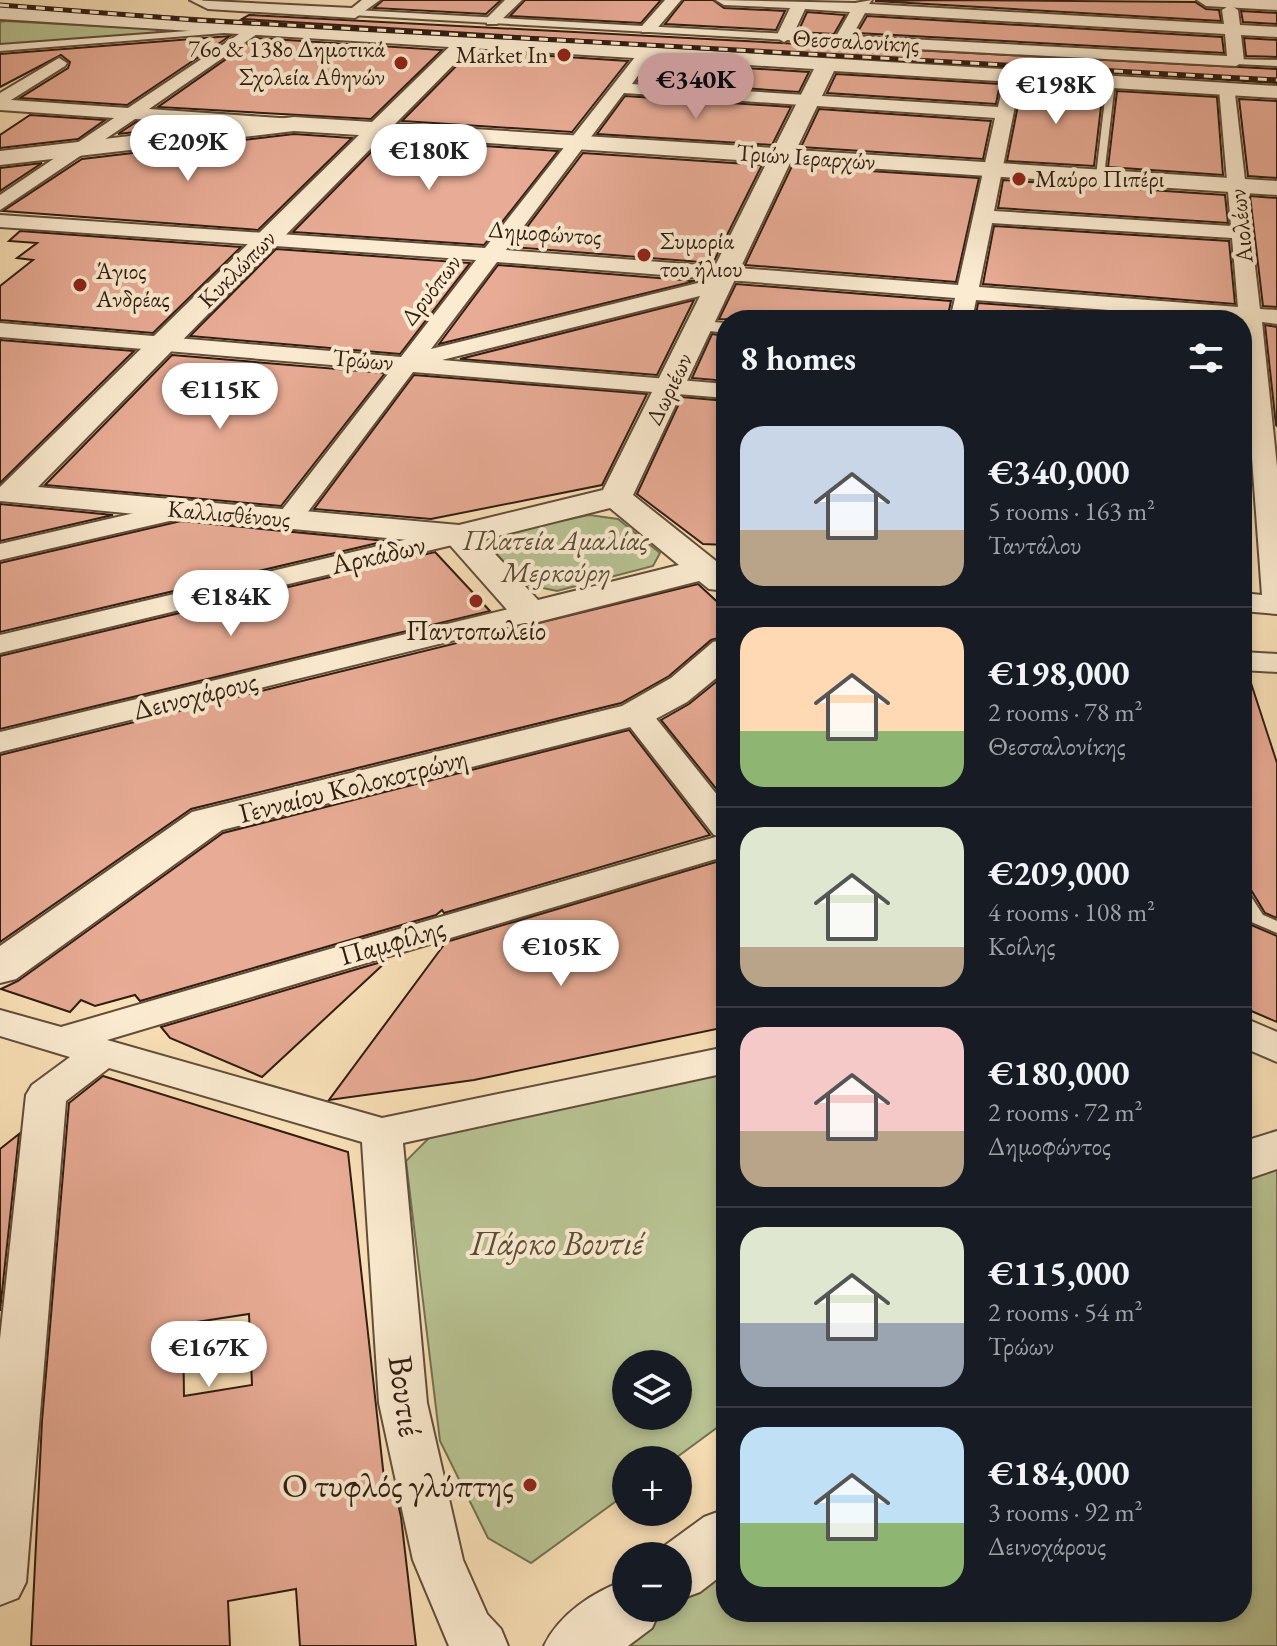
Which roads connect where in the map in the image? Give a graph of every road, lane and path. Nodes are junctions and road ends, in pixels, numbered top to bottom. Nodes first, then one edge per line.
1 (94, 0) edge
2 (372, 0) edge
3 (514, 0) edge
4 (673, 0) edge
5 (724, 0) edge
6 (1028, 0) edge
7 (1206, 0) edge
8 (1229, 1) edge
9 (185, 2) edge
10 (232, 3) edge
11 (801, 3) edge
12 (1277, 4) edge
13 (861, 5) edge
14 (0, 13) edge
15 (355, 13) junction
16 (1024, 18) junction
17 (492, 21) junction
18 (648, 29) junction
19 (1232, 29) junction
20 (224, 30) junction
21 (251, 31) junction
22 (1277, 32) edge
23 (784, 37) junction
24 (842, 40) junction
25 (463, 44) junction
26 (0, 48) edge
27 (1019, 49) junction
28 (645, 55) junction
29 (1236, 61) junction
30 (59, 63) dead end
31 (1277, 63) edge
32 (826, 65) junction
33 (1013, 76) junction
34 (1111, 82) junction
35 (620, 88) junction
36 (1228, 89) junction
37 (1277, 92) edge
38 (809, 100) junction
39 (0, 102) edge
40 (1006, 113) junction
41 (132, 114) junction
42 (294, 124) junction
43 (377, 129) junction
44 (578, 142) junction
45 (82, 148) junction
46 (782, 156) junction
47 (0, 158) edge
48 (993, 169) junction
49 (1100, 176) junction
50 (1237, 185) junction
51 (1277, 188) edge
52 (0, 204) edge
53 (983, 216) junction
54 (0, 221) edge
55 (1242, 233) junction
56 (267, 239) junction
57 (491, 255) junction
58 (723, 278) junction
59 (967, 292) junction
60 (716, 310) edge
61 (963, 310) edge
62 (1188, 310) edge
63 (1249, 310) edge
64 (1252, 315) edge
65 (1277, 317) edge
66 (713, 327) edge
67 (0, 330) edge
68 (162, 343) junction
69 (1252, 348) edge
70 (408, 362) junction
71 (670, 386) junction
72 (716, 390) edge
73 (1260, 437) edge
74 (6, 493) edge
75 (616, 497) junction
76 (178, 511) junction
77 (288, 519) junction
78 (459, 535) junction
79 (0, 552) edge
80 (716, 578) edge
81 (1252, 603) edge
82 (1277, 604) edge
83 (530, 613) junction
84 (0, 644) edge
85 (716, 659) edge
86 (1252, 662) edge
87 (1277, 663) edge
88 (636, 714) junction
89 (0, 742) edge
90 (716, 815) edge
91 (716, 848) edge
92 (1252, 916) edge
93 (1277, 928) edge
94 (0, 968) edge
95 (0, 1023) edge
96 (1252, 1035) edge
97 (59, 1041) junction
98 (1277, 1049) edge
99 (102, 1053) junction
100 (716, 1062) edge
101 (382, 1133) junction
102 (1277, 1149) edge
103 (1252, 1158) edge
104 (6, 1461) edge
105 (0, 1582) edge
106 (612, 1620) edge
107 (482, 1646) edge
108 (577, 1646) edge

1 - 9 street, Θεσσαλονίκης
2 - 15 street
3 - 17 street
4 - 18 street
5 - 11 street
6 - 16 street
7 - 8 street
8 - 12 street
8 - 19 street
9 - 10 street, Θεσσαλονίκης
10 - 15 street, Θεσσαλονίκης
11 - 13 street
11 - 23 street
13 - 16 street
13 - 24 street
14 - 20 street, Θεσσαλονίκης
15 - 17 street, Θεσσαλονίκης
16 - 19 street
16 - 27 street
17 - 18 street, Θεσσαλονίκης
18 - 23 street, Θεσσαλονίκης
19 - 22 street
19 - 29 street
20 - 21 street, Θεσσαλονίκης
20 - 26 street
21 - 25 street, Θεσσαλονίκης
21 - 41 street
23 - 24 street, Θεσσαλονίκης
24 - 27 street, Θεσσαλονίκης
25 - 28 street, Θεσσαλονίκης
25 - 43 street, Κυκλώπων
27 - 29 street, Θεσσαλονίκης
28 - 32 street, Θεσσαλονίκης
28 - 35 street, Δρυόπων
29 - 31 street, Θεσσαλονίκης
30 - 39 street
32 - 33 street, Θεσσαλονίκης
32 - 38 street, Δωριέων
33 - 34 street, Θεσσαλονίκης
33 - 40 street
34 - 36 street, Θεσσαλονίκης
34 - 49 lane
35 - 38 street
35 - 44 street, Δρυόπων
36 - 37 street, Θεσσαλονίκης
36 - 50 street, Αιολέων
38 - 40 street
38 - 46 street, Δωριέων
39 - 41 street, Τριών Ιεραρχών
40 - 48 street
41 - 42 street, Τριών Ιεραρχών
41 - 45 street
42 - 43 street, Τριών Ιεραρχών
42 - 45 street
43 - 44 street, Τριών Ιεραρχών
43 - 56 street, Κυκλώπων
44 - 46 street, Τριών Ιεραρχών
44 - 57 street, Δρυόπων
45 - 47 street
45 - 52 street
46 - 48 street, Τριών Ιεραρχών
46 - 58 street, Δωριέων
48 - 49 street, Τριών Ιεραρχών
48 - 53 street
49 - 50 street, Τριών Ιεραρχών
50 - 51 street, Τριών Ιεραρχών
50 - 55 street, Αιολέων
53 - 55 street
53 - 59 street
54 - 56 street, Δημοφώντος
55 - 63 street, Αιολέων
56 - 57 street, Δημοφώντος
56 - 68 street, Κυκλώπων
57 - 58 street, Δημοφώντος
57 - 70 street, Δρυόπων
58 - 59 street, Δημοφώντος
58 - 60 street, Δωριέων
58 - 70 street
59 - 61 street
59 - 62 street, Δημοφώντος
64 - 65 street, Δημοφώντος
66 - 71 street, Δωριέων
67 - 68 street, Τρώων
68 - 70 street, Τρώων
68 - 74 street, Κυκλώπων
69 - 73 street, Αιολέων
70 - 71 street, Τρώων
70 - 77 street, Δρυόπων
71 - 72 street, Τρώων
71 - 75 street, Δωριέων
73 - 82 street, Αιολέων
74 - 76 street, Καλλισθένους
75 - 78 street, Αρκάδων
75 - 80 street
76 - 77 street, Καλλισθένους
76 - 79 street
77 - 78 street, Καλλισθένους
78 - 83 street
78 - 84 street, Αρκάδων
80 - 83 street
81 - 82 street
83 - 89 street, Δεινοχάρους
85 - 88 street, Γενναίου Κολοκοτρώνη
86 - 87 street
88 - 90 street
88 - 94 street, Γενναίου Κολοκοτρώνη
91 - 97 street, Παμφίλης
92 - 93 lane
95 - 97 street
96 - 98 street
97 - 99 street
99 - 101 street
99 - 104 street
100 - 101 street
101 - 107 street, Βουτιέ
102 - 103 street
104 - 105 street
106 - 108 street

